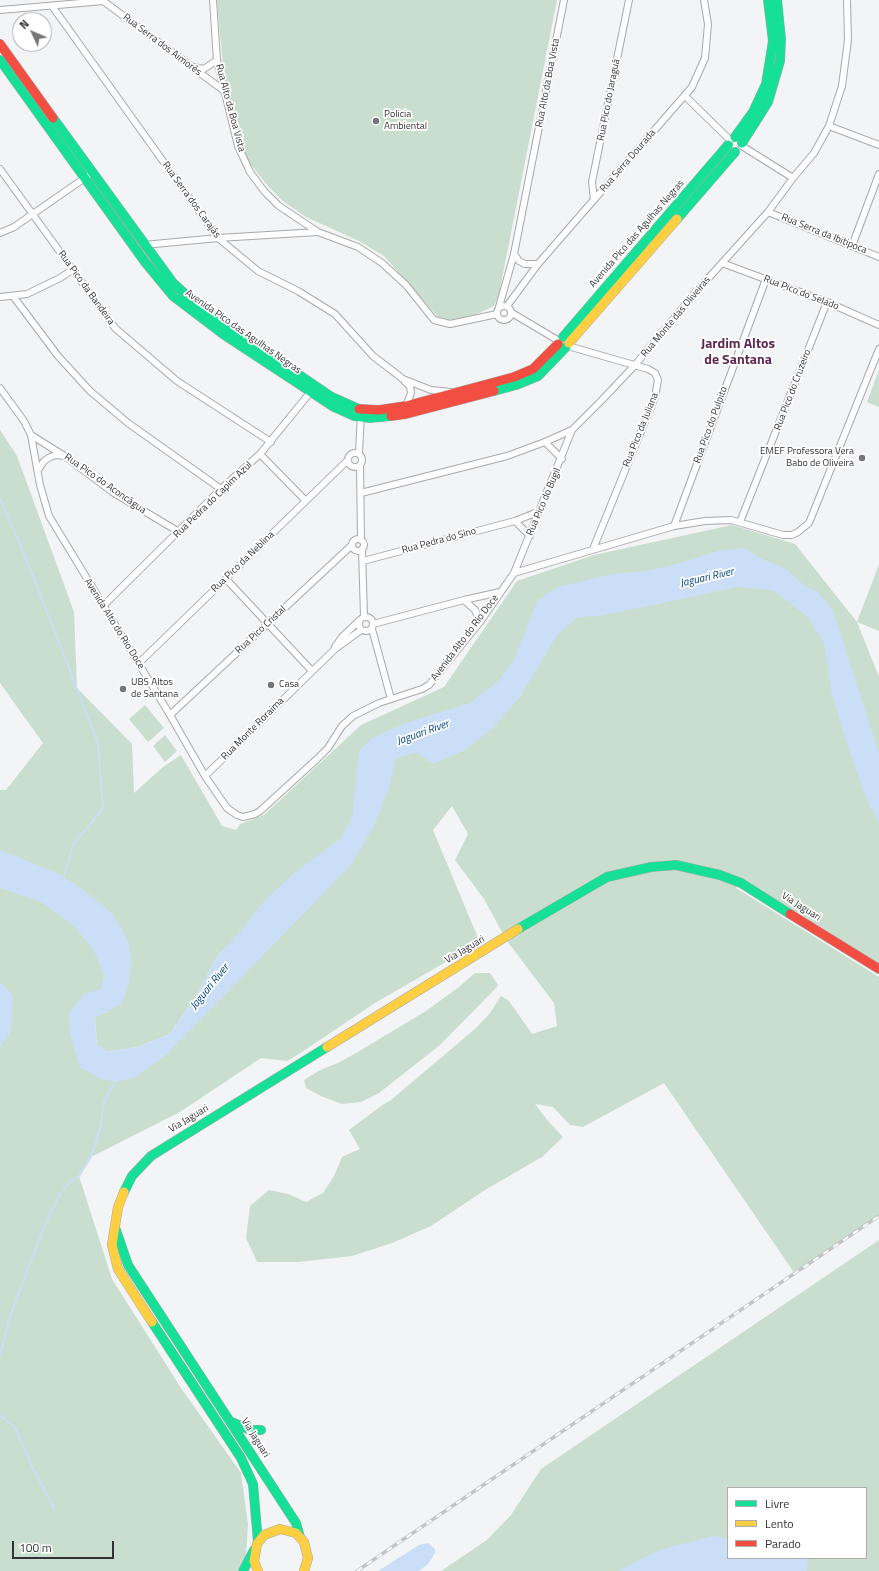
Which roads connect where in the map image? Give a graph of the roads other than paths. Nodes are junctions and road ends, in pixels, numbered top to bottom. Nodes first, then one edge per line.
1 (564, 0) edge
2 (629, 0) edge
3 (704, 0) edge
4 (768, 0) edge
5 (777, 0) edge
6 (846, 0) edge
7 (103, 1) edge
8 (211, 1) edge
9 (52, 6) junction
10 (0, 10) edge
11 (0, 44) edge
12 (0, 60) edge
13 (217, 60) junction
14 (190, 66) junction
15 (223, 90) junction
16 (685, 96) junction
17 (829, 126) junction
18 (735, 144) junction
19 (879, 145) edge
20 (0, 169) edge
21 (879, 174) edge
22 (88, 176) junction
23 (793, 178) junction
24 (594, 200) junction
25 (768, 212) junction
26 (32, 214) junction
27 (318, 232) junction
28 (0, 233) edge
29 (218, 238) junction
30 (144, 245) junction
31 (852, 246) junction
32 (514, 254) junction
33 (879, 257) edge
34 (722, 263) junction
35 (538, 264) junction
36 (72, 270) junction
37 (766, 279) junction
38 (13, 296) junction
39 (0, 297) edge
40 (827, 302) junction
41 (504, 306) junction
42 (512, 313) junction
43 (497, 314) junction
44 (506, 320) junction
45 (525, 322) junction
46 (879, 325) edge
47 (564, 343) junction
48 (879, 349) edge
49 (636, 365) junction
50 (403, 379) junction
51 (0, 388) edge
52 (313, 390) junction
53 (455, 392) junction
54 (406, 406) junction
55 (361, 413) junction
56 (572, 430) junction
57 (359, 434) junction
58 (31, 435) junction
59 (271, 442) junction
60 (545, 442) junction
61 (260, 454) junction
62 (352, 454) junction
63 (359, 454) junction
64 (66, 457) junction
65 (562, 459) junction
66 (348, 460) junction
67 (360, 466) junction
68 (38, 470) junction
69 (221, 489) junction
70 (361, 493) junction
71 (306, 501) junction
72 (540, 511) junction
73 (515, 521) junction
74 (740, 522) junction
75 (674, 526) junction
76 (179, 532) junction
77 (530, 536) junction
78 (361, 540) junction
79 (352, 544) junction
80 (362, 549) junction
81 (594, 549) junction
82 (362, 561) junction
83 (514, 573) junction
84 (226, 579) junction
85 (500, 592) junction
86 (464, 600) junction
87 (103, 606) junction
88 (362, 618) junction
89 (480, 622) junction
90 (269, 623) junction
91 (372, 626) junction
92 (361, 630) junction
93 (334, 649) junction
94 (139, 663) junction
95 (312, 671) junction
96 (391, 699) junction
97 (170, 715) junction
98 (205, 776) junction
99 (879, 969) edge
100 (115, 1229) junction
101 (231, 1422) junction
102 (261, 1430) dead end
103 (300, 1537) junction
104 (256, 1546) junction
105 (243, 1571) edge
106 (258, 1571) edge
107 (304, 1571) edge

1 - 32 street, Rua Alto da Boa Vista
2 - 24 street, Rua Pico do Jaraguá
3 - 16 street, Rua Serra Dourada
4 - 18 street, Avenida Pico das Agulhas Negras
5 - 18 street, Avenida Pico das Agulhas Negras
6 - 17 street, Rua Monte das Oliveiras
7 - 9 street
7 - 14 street, Rua Serra dos Aimorés
8 - 13 street, Rua Alto da Boa Vista
9 - 10 street
9 - 29 street, Rua Serra dos Carajás
11 - 22 street, Avenida Pico das Agulhas Negras
12 - 22 street, Avenida Pico das Agulhas Negras
13 - 14 street
13 - 15 street, Rua Alto da Boa Vista
14 - 15 street, Rua Serra dos Aimorés
15 - 27 street, Rua Alto da Boa Vista
16 - 18 street
16 - 24 street, Rua Serra Dourada
17 - 19 street
17 - 23 street, Rua Monte das Oliveiras
18 - 23 street
18 - 47 street, Avenida Pico das Agulhas Negras
20 - 26 street, Rua Pico da Bandeira
21 - 31 street
22 - 26 street
22 - 30 street, Avenida Pico das Agulhas Negras
22 - 52 street, Avenida Pico das Agulhas Negras
23 - 25 street, Rua Monte das Oliveiras
24 - 35 street, Rua Serra Dourada
25 - 31 street, Rua Serra da Ibitipoca
25 - 34 street, Rua Monte das Oliveiras
26 - 28 street
26 - 36 street, Rua Pico da Bandeira
27 - 29 street
27 - 43 street, Rua Alto da Boa Vista
29 - 30 street
29 - 50 street, Rua Serra dos Carajás
30 - 52 street, Avenida Pico das Agulhas Negras
31 - 33 street, Rua Serra da Ibitipoca
32 - 35 street
32 - 41 street, Rua Alto da Boa Vista
34 - 37 street, Rua Pico do Selado
34 - 49 street, Rua Monte das Oliveiras
35 - 41 street, Rua Serra Dourada
36 - 38 street
36 - 59 street, Rua Pico da Bandeira
37 - 40 street, Rua Pico do Selado
37 - 75 street, Rua Pico do Pulpito
38 - 39 street
38 - 69 street
40 - 46 street, Rua Pico do Selado
40 - 74 street, Rua Pico do Cruzeiro
41 - 42 street
41 - 43 street
42 - 44 street
42 - 45 street, Rua Pico da Juliana
43 - 44 street
44 - 45 street, Rua Pico da Juliana
45 - 47 street, Rua Pico da Juliana
47 - 49 street, Rua Pico da Juliana
47 - 53 street, Avenida Pico das Agulhas Negras
47 - 55 street, Avenida Pico das Agulhas Negras
48 - 74 street
49 - 56 street, Rua Monte das Oliveiras
49 - 81 street, Rua Pico da Juliana
50 - 53 street, Rua Serra dos Carajás
50 - 54 street
51 - 58 street, Avenida Alto do Rio Doce
52 - 55 street, Avenida Pico das Agulhas Negras
52 - 59 street, Rua Pedra do Capim Azul
53 - 54 street, Avenida Pico das Agulhas Negras
54 - 55 street, Avenida Pico das Agulhas Negras
55 - 57 street
56 - 60 street, Rua Monte das Oliveiras
56 - 65 street, Rua Pico do Bugil
57 - 62 street
57 - 63 street
58 - 64 street, Rua Pico do Aconcágua
58 - 68 street, Avenida Alto do Rio Doce
59 - 61 street, Rua Pedra do Capim Azul
60 - 65 street
60 - 70 street, Rua Monte das Oliveiras
61 - 69 street, Rua Pedra do Capim Azul
61 - 71 street
62 - 63 street
62 - 66 street
63 - 67 street
64 - 68 street
64 - 76 street, Rua Pico do Aconcágua
65 - 72 street, Rua Pico do Bugil
66 - 67 street
66 - 71 street, Rua Pico da Neblina
67 - 70 street
68 - 87 street, Avenida Alto do Rio Doce
69 - 76 street, Rua Pedra do Capim Azul
70 - 78 street
71 - 84 street, Rua Pico da Neblina
72 - 73 street, Rua Pedra do Sino
72 - 77 street, Rua Pico do Bugil
73 - 77 street
73 - 82 street, Rua Pedra do Sino
74 - 75 street
75 - 81 street
76 - 87 street, Rua Pedra do Capim Azul
77 - 83 street, Rua Pico do Bugil
78 - 79 street
78 - 80 street
79 - 80 street
79 - 90 street, Rua Pico Cristal
80 - 82 street
81 - 83 street
82 - 88 street
83 - 85 street, Avenida Alto do Rio Doce
84 - 90 street
84 - 94 street, Rua Pico da Neblina
85 - 86 street
85 - 89 street, Avenida Alto do Rio Doce
86 - 89 street
86 - 91 street
87 - 94 street, Avenida Alto do Rio Doce
88 - 91 street
88 - 92 street
88 - 93 street, Rua Monte Roraima
89 - 96 street, Avenida Alto do Rio Doce
90 - 95 street
90 - 97 street, Rua Pico Cristal
91 - 92 street
91 - 96 street
92 - 93 street, Rua Monte Roraima
93 - 95 street, Rua Monte Roraima
94 - 97 street, Avenida Alto do Rio Doce
95 - 98 street, Rua Monte Roraima
96 - 98 street, Avenida Alto do Rio Doce
97 - 98 street, Avenida Alto do Rio Doce
99 - 100 street, Via Jaguari
100 - 101 street, Via Jaguari
100 - 104 street, Via Jaguari
101 - 102 street
101 - 103 street, Via Jaguari
103 - 104 street
103 - 107 street, Via Jaguari
104 - 105 street
104 - 106 street, Via Jaguari

